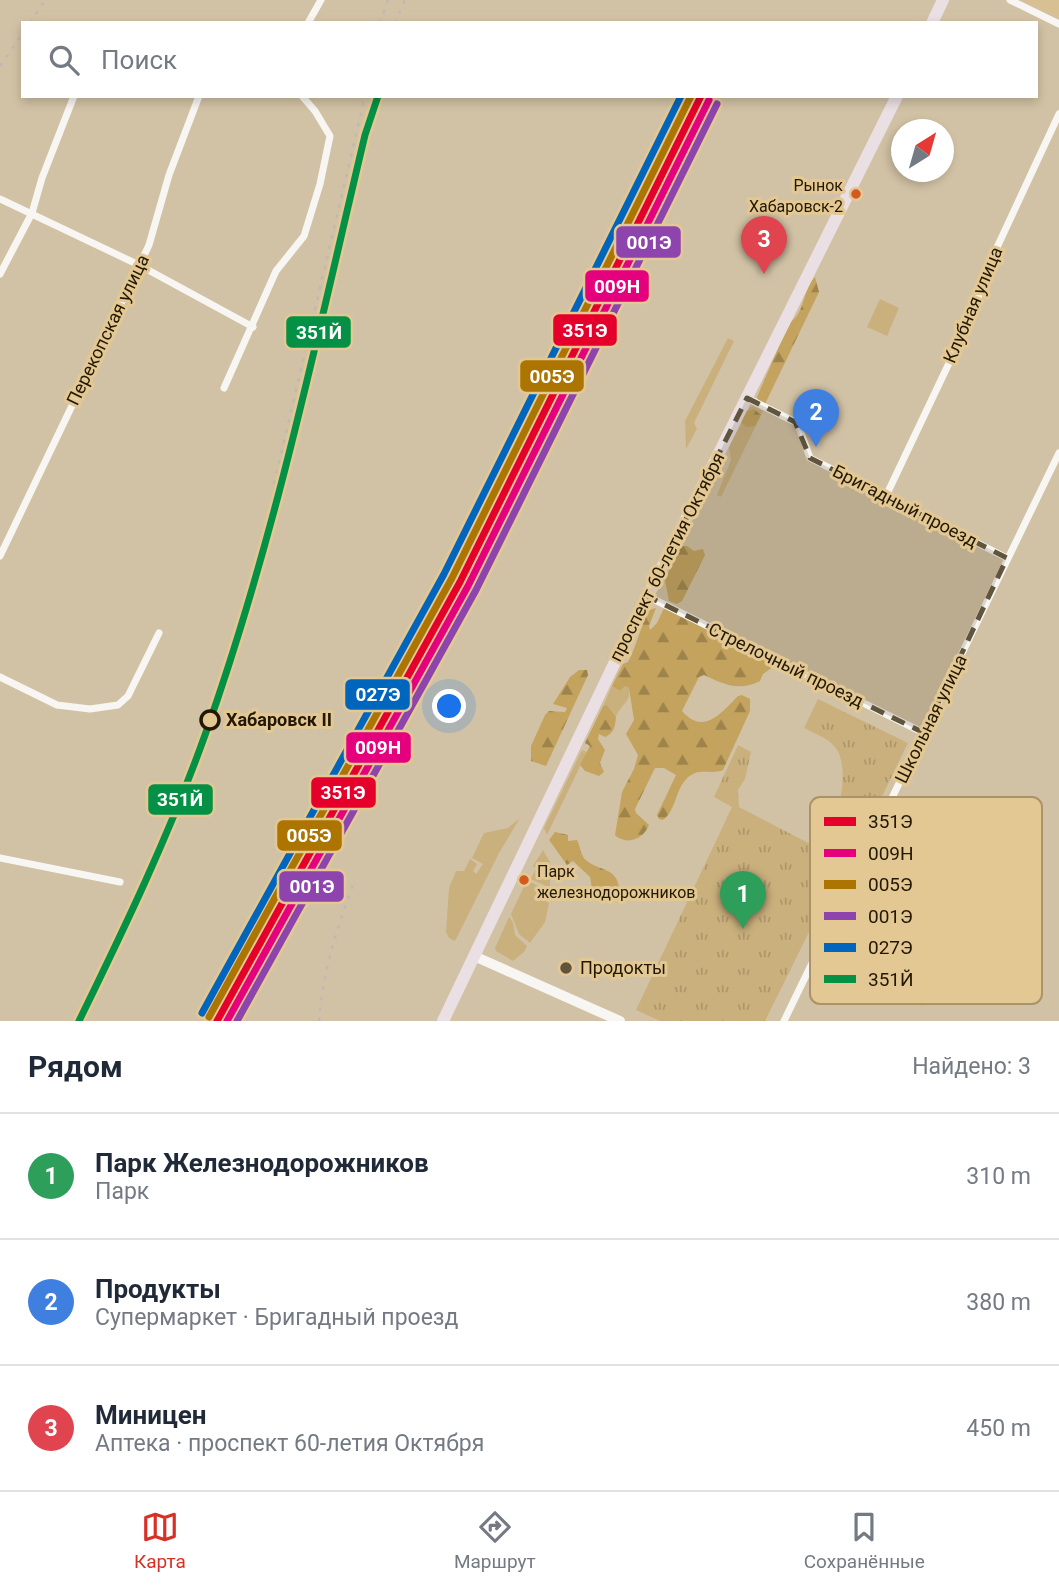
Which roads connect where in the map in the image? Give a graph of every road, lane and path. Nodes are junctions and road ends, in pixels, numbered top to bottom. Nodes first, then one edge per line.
1 (321, 0) edge
2 (943, 0) edge
3 (1010, 0) edge
4 (309, 21) edge
5 (933, 21) edge
6 (1059, 24) edge
7 (73, 98) edge
8 (199, 98) edge
9 (304, 98) edge
10 (896, 98) edge
11 (1059, 114) edge
12 (0, 199) edge
13 (32, 213) junction
14 (139, 265) junction
15 (0, 274) edge
16 (253, 327) junction
17 (224, 388) dead end
18 (747, 398) junction
19 (1059, 453) edge
20 (886, 496) junction
21 (0, 556) edge
22 (1007, 558) junction
23 (648, 596) junction
24 (159, 632) dead end
25 (0, 677) edge
26 (924, 733) junction
27 (893, 797) edge
28 (0, 858) edge
29 (120, 882) dead end
30 (474, 956) junction
31 (810, 968) edge
32 (443, 1021) edge
33 (620, 1021) edge
34 (784, 1021) edge

1 - 4 street
2 - 5 highway
3 - 6 street
7 - 13 street
8 - 14 street, Перекопская улица
9 - 16 street
10 - 18 highway, проспект 60-летия Октября
11 - 20 street, Клубная улица
12 - 13 street
13 - 14 street
13 - 15 street
14 - 16 street
14 - 21 street, Перекопская улица
16 - 17 street
18 - 20 street, Бригадный проезд
18 - 23 highway, проспект 60-летия Октября
19 - 22 street, Школьная улица
20 - 22 street, Бригадный проезд
22 - 26 street, Школьная улица
23 - 26 street, Стрелочный проезд
23 - 30 highway, проспект 60-летия Октября
24 - 25 street
26 - 27 street, Школьная улица
28 - 29 street
30 - 32 highway, проспект 60-летия Октября
30 - 33 street
31 - 34 street, Школьная улица

